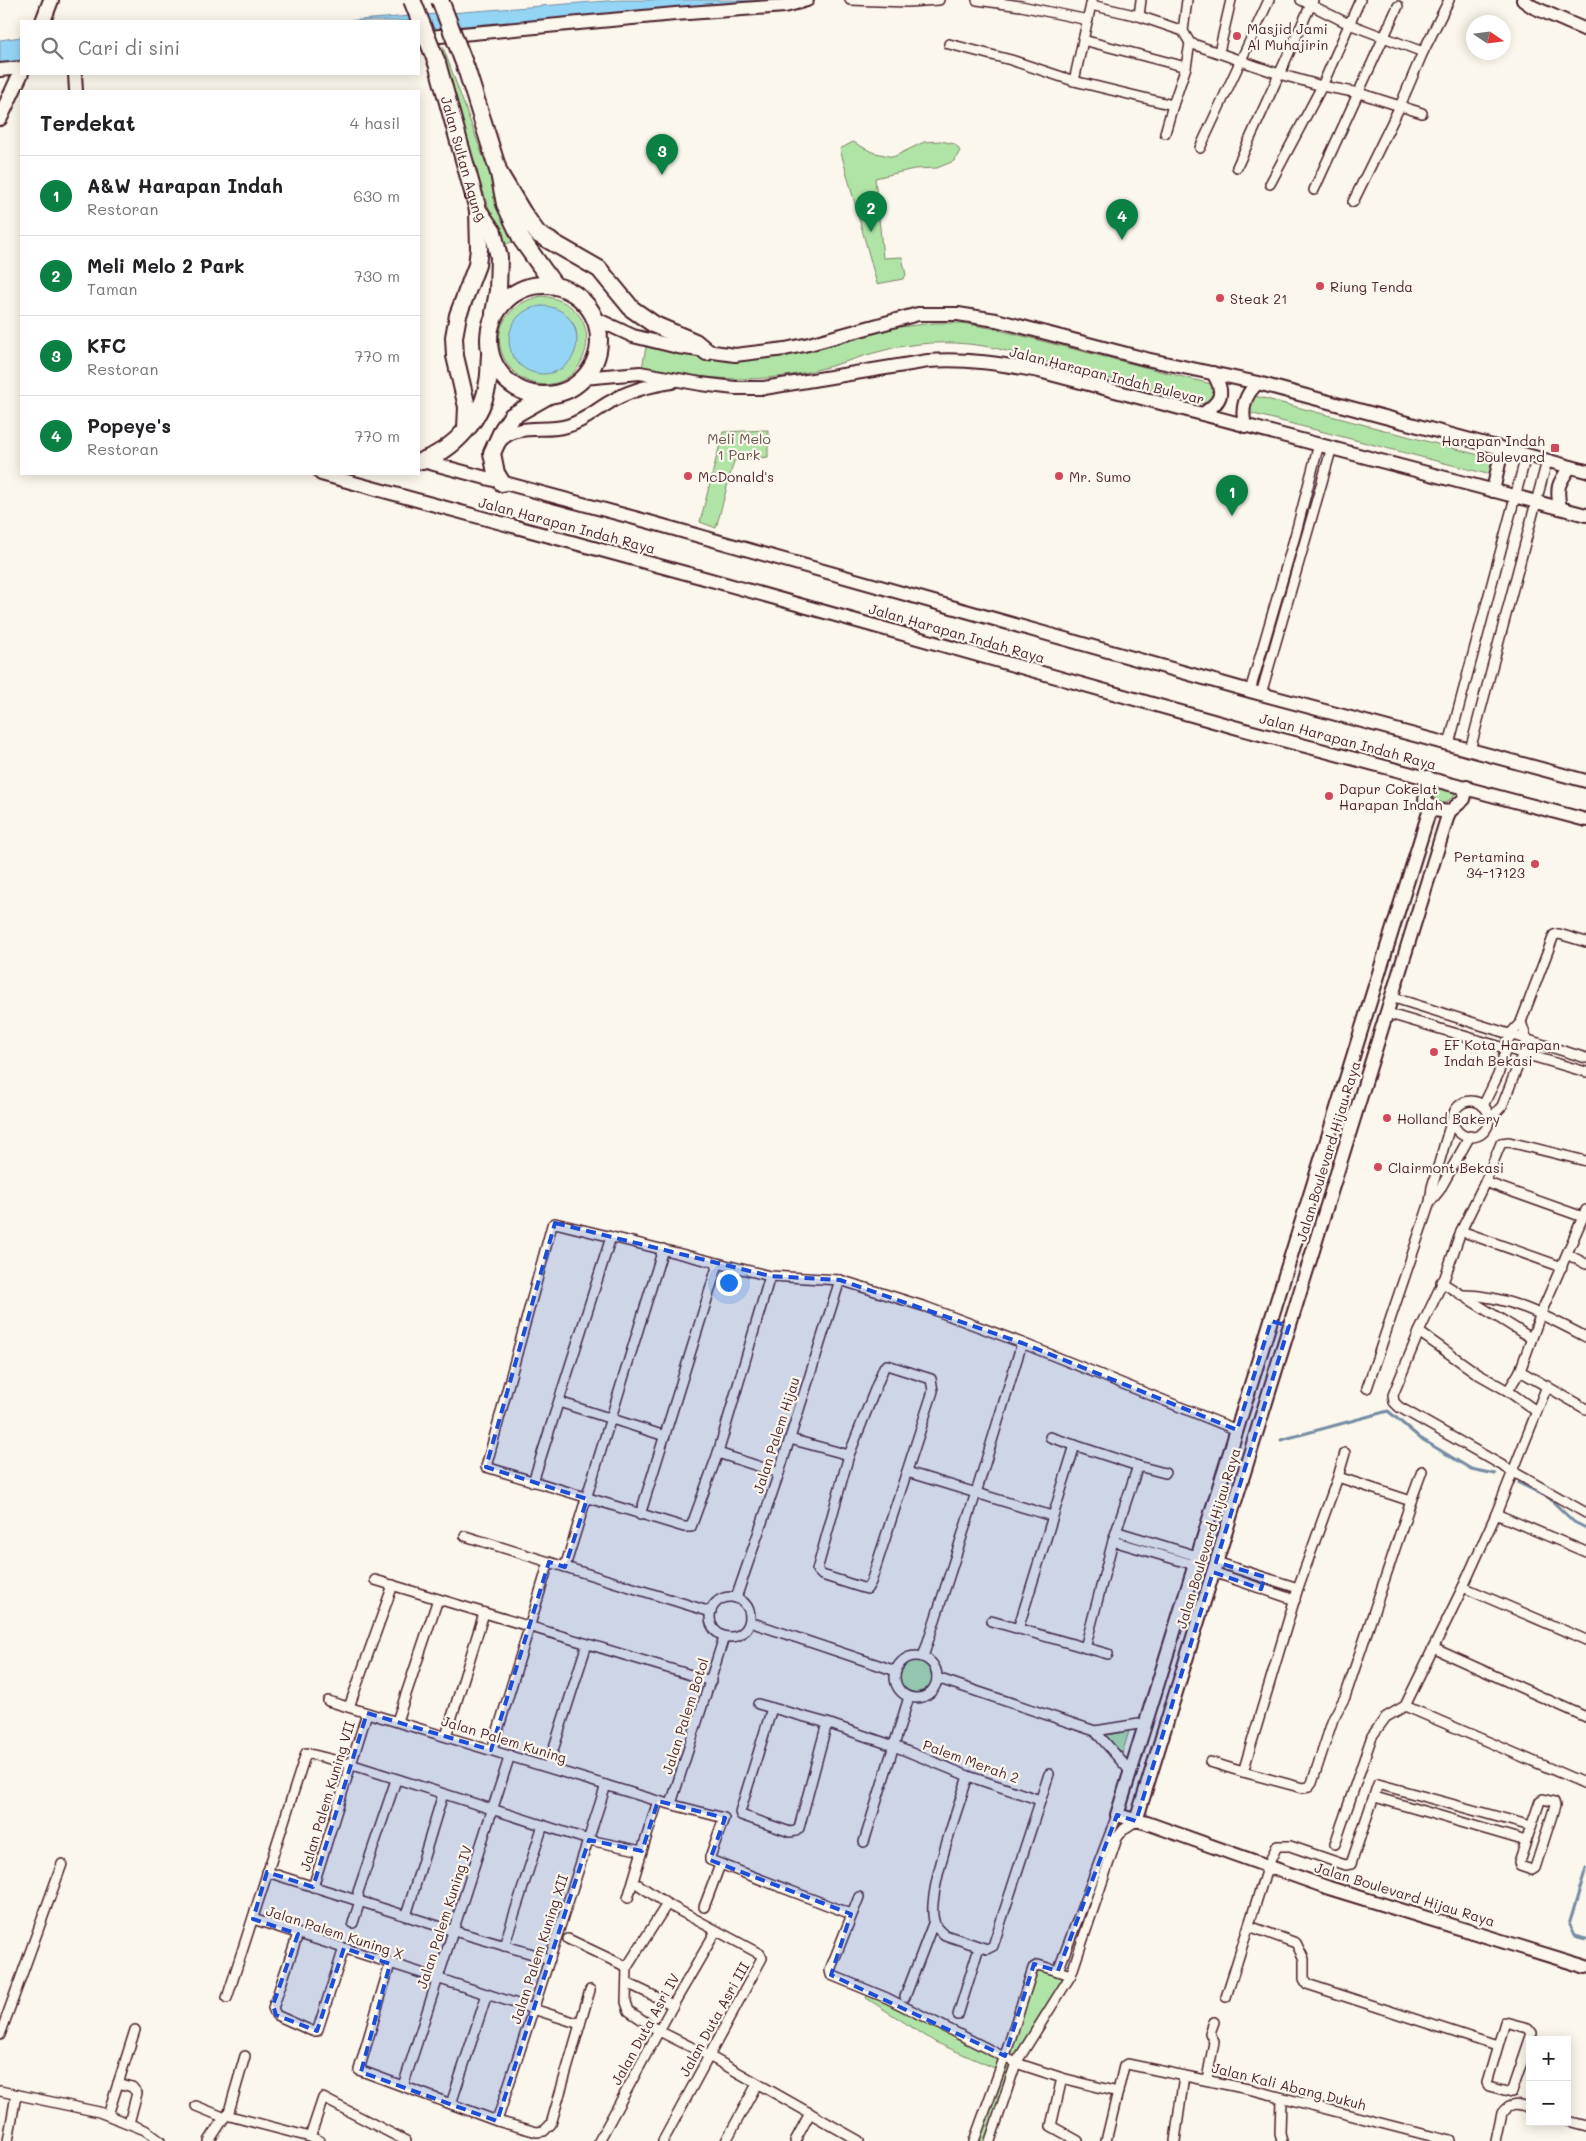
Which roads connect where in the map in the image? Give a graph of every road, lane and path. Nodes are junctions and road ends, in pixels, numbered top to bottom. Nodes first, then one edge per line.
1 (51, 0) edge
2 (412, 0) edge
3 (440, 0) edge
4 (807, 0) edge
5 (850, 0) edge
6 (939, 0) edge
7 (977, 0) edge
8 (1141, 0) edge
9 (1188, 0) edge
10 (1231, 0) edge
11 (1269, 0) edge
12 (1301, 0) edge
13 (1360, 0) edge
14 (1449, 0) edge
15 (1524, 0) edge
16 (1091, 2) edge
17 (1311, 3) edge
18 (1398, 6) dead end
19 (1139, 16) junction
20 (43, 20) edge
21 (420, 20) edge
22 (420, 20) edge
23 (1088, 20) junction
24 (1349, 24) junction
25 (1586, 30) edge
26 (1183, 31) junction
27 (1383, 37) junction
28 (420, 38) edge
29 (1083, 40) junction
30 (1190, 43) junction
31 (949, 44) dead end
32 (1219, 52) junction
33 (1423, 52) junction
34 (1241, 61) junction
35 (1186, 67) junction
36 (20, 68) edge
37 (0, 70) edge
38 (1279, 74) junction
39 (20, 75) edge
40 (75, 75) edge
41 (1074, 82) junction
42 (1322, 86) junction
43 (76, 90) edge
44 (1359, 93) junction
45 (1173, 105) junction
46 (1400, 106) junction
47 (1422, 113) dead end
48 (0, 118) edge
49 (1165, 133) dead end
50 (1200, 148) dead end
51 (1237, 167) dead end
52 (500, 173) junction
53 (1270, 184) dead end
54 (1314, 190) dead end
55 (1354, 202) dead end
56 (478, 210) junction
57 (554, 285) junction
58 (493, 318) junction
59 (594, 318) junction
60 (490, 349) junction
61 (707, 352) junction
62 (1213, 373) junction
63 (583, 378) junction
64 (679, 381) junction
65 (1258, 383) junction
66 (551, 394) junction
67 (1203, 414) junction
68 (1245, 426) junction
69 (466, 428) junction
70 (1319, 444) junction
71 (1332, 447) junction
72 (493, 449) junction
73 (1502, 449) junction
74 (1526, 456) junction
75 (421, 461) edge
76 (1548, 461) junction
77 (1570, 467) junction
78 (1586, 471) edge
79 (326, 475) edge
80 (502, 483) junction
81 (1493, 491) junction
82 (1516, 497) junction
83 (1537, 502) junction
84 (1560, 508) junction
85 (1586, 515) edge
86 (1256, 692) junction
87 (1449, 744) junction
88 (1470, 750) junction
89 (1428, 777) junction
90 (1586, 781) edge
91 (1468, 787) junction
92 (1430, 809) junction
93 (1449, 812) junction
94 (1586, 820) edge
95 (1586, 942) edge
96 (1376, 984) junction
97 (1393, 993) junction
98 (1386, 1013) junction
99 (1520, 1022) junction
100 (1510, 1034) junction
101 (1526, 1040) junction
102 (1506, 1048) junction
103 (1523, 1053) junction
104 (1586, 1058) edge
105 (1586, 1072) edge
106 (1483, 1106) junction
107 (1452, 1120) junction
108 (1488, 1120) junction
109 (1470, 1136) junction
110 (1586, 1161) edge
111 (1485, 1182) junction
112 (1430, 1202) junction
113 (1584, 1214) edge
114 (1461, 1231) junction
115 (611, 1237) junction
116 (663, 1249) junction
117 (1567, 1254) junction
118 (718, 1264) junction
119 (1586, 1264) edge
120 (1562, 1268) junction
121 (770, 1276) junction
122 (840, 1280) junction
123 (1441, 1282) junction
124 (1463, 1295) junction
125 (1274, 1309) junction
126 (1293, 1313) junction
127 (1541, 1313) junction
128 (1270, 1322) junction
129 (1289, 1326) junction
130 (1419, 1332) junction
131 (1586, 1337) edge
132 (1531, 1338) junction
133 (1022, 1343) junction
134 (1520, 1371) junction
135 (1547, 1386) junction
136 (1367, 1388) dead end
137 (1508, 1391) junction
138 (559, 1402) junction
139 (1586, 1409) edge
140 (1536, 1411) junction
141 (612, 1419) junction
142 (1237, 1430) junction
143 (666, 1436) junction
144 (1050, 1437) dead end
145 (790, 1439) junction
146 (1075, 1445) junction
147 (718, 1453) junction
148 (1346, 1454) dead end
149 (849, 1455) junction
150 (1138, 1466) junction
151 (1422, 1471) dead end
152 (907, 1472) junction
153 (779, 1473) junction
154 (1165, 1473) dead end
155 (1511, 1474) junction
156 (1338, 1477) junction
157 (533, 1482) junction
158 (976, 1494) junction
159 (587, 1499) junction
160 (1411, 1500) junction
161 (1586, 1513) edge
162 (1496, 1514) junction
163 (640, 1515) junction
164 (1052, 1516) junction
165 (1118, 1532) junction
166 (465, 1536) dead end
167 (1113, 1541) junction
168 (1586, 1552) edge
169 (1196, 1560) junction
170 (549, 1562) junction
171 (565, 1567) junction
172 (1215, 1567) junction
173 (1265, 1578) junction
174 (375, 1580) dead end
175 (393, 1585) junction
176 (1463, 1587) junction
177 (1298, 1588) junction
178 (1261, 1589) junction
179 (736, 1598) junction
180 (438, 1599) junction
181 (1295, 1600) junction
182 (711, 1612) junction
183 (484, 1613) junction
184 (991, 1621) dead end
185 (750, 1622) junction
186 (529, 1626) junction
187 (1018, 1629) junction
188 (724, 1637) junction
189 (1586, 1640) edge
190 (587, 1644) junction
191 (1084, 1648) junction
192 (1433, 1648) junction
193 (1108, 1654) dead end
194 (923, 1657) junction
195 (1163, 1666) junction
196 (896, 1671) junction
197 (1182, 1671) junction
198 (938, 1678) junction
199 (711, 1681) junction
200 (909, 1698) junction
201 (328, 1701) dead end
202 (758, 1704) dead end
203 (1405, 1706) junction
204 (349, 1707) junction
205 (772, 1708) junction
206 (367, 1713) junction
207 (1586, 1718) edge
208 (397, 1722) junction
209 (1145, 1722) junction
210 (827, 1723) junction
211 (1095, 1731) junction
212 (446, 1736) junction
213 (894, 1746) junction
214 (492, 1750) junction
215 (510, 1755) junction
216 (1210, 1762) dead end
217 (350, 1764) junction
218 (548, 1766) junction
219 (1130, 1771) junction
220 (1243, 1772) junction
221 (1049, 1774) dead end
222 (968, 1776) junction
223 (396, 1780) junction
224 (1586, 1784) edge
225 (606, 1785) junction
226 (443, 1794) junction
227 (1375, 1797) junction
228 (1040, 1800) junction
229 (658, 1801) junction
230 (671, 1804) junction
231 (492, 1811) junction
232 (1117, 1815) junction
233 (1136, 1821) junction
234 (543, 1825) junction
235 (1531, 1826) junction
236 (589, 1840) junction
237 (1526, 1841) junction
238 (864, 1842) dead end
239 (1335, 1844) dead end
240 (642, 1851) junction
241 (62, 1864) dead end
242 (720, 1865) junction
243 (1268, 1865) junction
244 (267, 1872) junction
245 (639, 1885) dead end
246 (313, 1887) junction
247 (859, 1897) dead end
248 (628, 1898) dead end
249 (359, 1900) junction
250 (667, 1904) junction
251 (704, 1907) dead end
252 (851, 1914) junction
253 (406, 1916) junction
254 (253, 1919) junction
255 (934, 1921) junction
256 (353, 1923) dead end
257 (1249, 1926) junction
258 (716, 1931) junction
259 (454, 1932) junction
260 (298, 1934) junction
261 (568, 1939) dead end
262 (504, 1946) junction
263 (979, 1947) junction
264 (344, 1948) junction
265 (550, 1959) junction
266 (390, 1964) junction
267 (627, 1967) junction
268 (1586, 1968) edge
269 (1058, 1971) junction
270 (1071, 1975) junction
271 (439, 1980) junction
272 (627, 1982) junction
273 (590, 1990) dead end
274 (487, 1994) junction
275 (1226, 1997) dead end
276 (227, 1998) dead end
277 (905, 1998) dead end
278 (672, 2005) junction
279 (534, 2010) junction
280 (958, 2015) dead end
281 (1214, 2022) dead end
282 (580, 2024) junction
283 (135, 2030) dead end
284 (659, 2031) junction
285 (0, 2035) edge
286 (1497, 2046) junction
287 (244, 2056) dead end
288 (709, 2056) junction
289 (1006, 2056) junction
290 (1016, 2062) junction
291 (1184, 2076) junction
292 (1062, 2078) junction
293 (1206, 2079) junction
294 (118, 2083) junction
295 (757, 2084) junction
296 (403, 2086) junction
297 (0, 2091) edge
298 (1118, 2092) junction
299 (16, 2095) junction
300 (1281, 2098) junction
301 (451, 2104) junction
302 (196, 2106) dead end
303 (1526, 2108) edge
304 (810, 2113) junction
305 (108, 2115) junction
306 (225, 2116) junction
307 (497, 2121) junction
308 (1571, 2122) edge
309 (129, 2123) junction
310 (1586, 2126) edge
311 (310, 2136) junction
312 (535, 2137) edge
313 (153, 2139) edge
314 (8, 2141) edge
315 (209, 2141) edge
316 (320, 2141) edge
317 (406, 2141) edge
318 (599, 2141) edge
319 (663, 2141) edge
320 (726, 2141) edge
321 (795, 2141) edge
322 (859, 2141) edge
323 (974, 2141) edge
324 (990, 2141) edge
325 (1078, 2141) edge
326 (1106, 2141) edge
327 (1175, 2141) edge
328 (1282, 2141) edge
329 (1450, 2141) edge
330 (1496, 2141) edge

1 - 20 main road
2 - 21 highway, Jalan Sultan Agung, bridge
3 - 52 highway, Jalan Sultan Agung, bridge
4 - 28 street
5 - 6 street
7 - 23 street
8 - 19 street
9 - 26 street
10 - 32 street
11 - 34 street
12 - 17 street
13 - 24 street
14 - 33 street
15 - 25 street
16 - 19 street
16 - 23 street
17 - 24 street
17 - 38 street
18 - 27 street
19 - 26 street
22 - 56 highway, Jalan Sultan Agung, bridge
23 - 29 street
24 - 27 street
24 - 42 street
26 - 30 street
27 - 33 street
27 - 44 street
29 - 35 street
29 - 41 street
30 - 32 street
30 - 35 street
31 - 41 street
32 - 34 street
33 - 46 street
34 - 38 street
34 - 50 street
35 - 45 street
36 - 37 street
38 - 42 street
38 - 51 street
39 - 48 main road
40 - 43 street
41 - 45 street
42 - 44 street
42 - 53 street
44 - 46 street
44 - 54 street
45 - 49 street
46 - 47 street
46 - 55 street
52 - 57 highway, Jalan Sultan Agung
52 - 61 highway
56 - 58 highway, Jalan Sultan Agung
56 - 69 highway
57 - 58 highway
57 - 59 highway
58 - 60 highway
59 - 61 street, Jalan Harapan Indah Bulevar
59 - 63 highway
60 - 66 highway
60 - 69 highway
61 - 62 street, Jalan Harapan Indah Bulevar
62 - 65 street, Jalan Harapan Indah Bulevar
62 - 67 street
63 - 64 street, Jalan Harapan Indah Bulevar
63 - 66 highway
64 - 67 street, Jalan Harapan Indah Bulevar
64 - 72 street
65 - 68 street
65 - 73 street, Jalan Harapan Indah Bulevar
66 - 72 highway
67 - 68 street, Jalan Harapan Indah Bulevar
68 - 70 street, Jalan Harapan Indah Bulevar
69 - 75 highway
70 - 71 street, Jalan Harapan Indah Bulevar
70 - 86 street
71 - 81 street, Jalan Harapan Indah Bulevar
71 - 86 street
72 - 80 highway
73 - 74 street, Jalan Harapan Indah Bulevar
73 - 81 street
74 - 76 street, Jalan Harapan Indah Bulevar
74 - 82 street
75 - 80 street, Jalan Harapan Indah Raya
76 - 77 street, Jalan Harapan Indah Bulevar
76 - 83 street
77 - 78 street, Jalan Harapan Indah Bulevar
77 - 84 street
79 - 89 street, Jalan Harapan Indah Raya
80 - 86 street, Jalan Harapan Indah Raya
81 - 82 street, Jalan Harapan Indah Bulevar
82 - 83 street, Jalan Harapan Indah Bulevar
82 - 87 street
83 - 84 street, Jalan Harapan Indah Bulevar
83 - 88 street
84 - 85 street, Jalan Harapan Indah Bulevar
86 - 87 street, Jalan Harapan Indah Raya
87 - 88 street, Jalan Harapan Indah Raya
88 - 90 street, Jalan Harapan Indah Raya
89 - 91 street, Jalan Harapan Indah Raya
89 - 92 street
91 - 93 street
91 - 94 street, Jalan Harapan Indah Raya
92 - 93 street
92 - 96 street, Jalan Boulevard Hijau Raya
93 - 97 street, Jalan Boulevard Hijau Raya
95 - 99 street
96 - 97 street
96 - 125 street, Jalan Boulevard Hijau Raya
97 - 98 street, Jalan Boulevard Hijau Raya
97 - 100 street
98 - 102 street
98 - 126 street, Jalan Boulevard Hijau Raya
99 - 100 street
99 - 101 street
100 - 101 street
100 - 102 street
101 - 103 street
101 - 104 street
102 - 103 street
102 - 106 street
103 - 105 street
103 - 108 street
106 - 107 street
106 - 108 street
107 - 109 street
107 - 112 street
108 - 109 street
109 - 112 street
110 - 111 street
111 - 113 street
111 - 114 street
112 - 136 street
113 - 117 street
114 - 120 street
114 - 123 street
115 - 116 street
115 - 138 street
115 - 157 street
116 - 118 street
116 - 141 street
117 - 119 street
117 - 120 street
118 - 121 street
118 - 143 street
120 - 127 street
121 - 122 street
121 - 147 street
122 - 133 street
122 - 145 street, Jalan Palem Hijau
123 - 124 street
123 - 130 street
124 - 127 street
124 - 132 street
125 - 126 street
125 - 128 street, Jalan Boulevard Hijau Raya
126 - 129 street, Jalan Boulevard Hijau Raya
127 - 131 street
127 - 132 street
128 - 129 street
128 - 142 street, Jalan Boulevard Hijau Raya
129 - 172 street, Jalan Boulevard Hijau Raya
130 - 137 street
130 - 155 street
132 - 134 street
133 - 142 street
133 - 158 street
134 - 135 street
134 - 137 street
135 - 139 street
135 - 140 street
137 - 140 street
138 - 141 street
138 - 157 street
140 - 155 street
141 - 143 street
141 - 159 street
142 - 169 street, Jalan Boulevard Hijau Raya
143 - 163 street
144 - 146 street
145 - 149 street
145 - 153 street, Jalan Palem Hijau
146 - 150 street
146 - 164 street
147 - 153 street
147 - 163 street
148 - 156 street
149 - 152 street
149 - 152 street
150 - 154 street
150 - 165 street
151 - 160 street
152 - 158 street
153 - 179 street, Jalan Palem Hijau
155 - 161 street
155 - 162 street
156 - 160 street
156 - 177 street
157 - 159 street
158 - 164 street
158 - 194 street
159 - 163 street
159 - 171 street
160 - 220 street
162 - 168 street
162 - 176 street
164 - 187 street
165 - 167 street
165 - 169 street
166 - 170 street
167 - 169 street
167 - 191 street
169 - 195 street, Jalan Boulevard Hijau Raya
170 - 171 street
170 - 186 street
171 - 182 street
172 - 173 street
172 - 178 street
172 - 197 street, Jalan Boulevard Hijau Raya
173 - 177 street
173 - 178 street
174 - 175 street
175 - 180 street
175 - 204 street
176 - 189 street
176 - 192 street
177 - 181 street
178 - 181 street
179 - 182 street
179 - 185 street
180 - 183 street
180 - 208 street
181 - 220 street
182 - 188 street
183 - 186 street
183 - 212 street
184 - 187 street
185 - 188 street
185 - 196 street
186 - 190 street
186 - 214 street
187 - 191 street
188 - 199 street, Jalan Palem Botol
190 - 199 street
190 - 218 street
191 - 193 street
192 - 203 street
192 - 207 street
194 - 196 street
194 - 198 street
195 - 197 street
195 - 209 street, Jalan Boulevard Hijau Raya
196 - 200 street
197 - 233 street, Jalan Boulevard Hijau Raya
198 - 200 street
198 - 211 street
199 - 230 street, Jalan Palem Botol
200 - 213 street
201 - 204 street, Jalan Palem Kuning
202 - 205 street, Palem Merah 2
203 - 224 street
203 - 239 street
204 - 206 street, Jalan Palem Kuning
205 - 210 street, Palem Merah 2
205 - 210 street
206 - 208 street, Jalan Palem Kuning
206 - 217 street, Jalan Palem Kuning VII
208 - 212 street, Jalan Palem Kuning
209 - 211 street
209 - 219 street, Jalan Boulevard Hijau Raya
210 - 213 street, Palem Merah 2
211 - 219 street
212 - 214 street, Jalan Palem Kuning
213 - 222 street, Palem Merah 2
213 - 238 street
214 - 215 street, Jalan Palem Kuning
215 - 218 street, Jalan Palem Kuning
215 - 231 street, Jalan Palem Kuning IV
216 - 220 street
217 - 223 street
217 - 244 street
217 - 246 street, Jalan Palem Kuning VII
218 - 225 street, Jalan Palem Kuning
219 - 232 street, Jalan Boulevard Hijau Raya
221 - 228 street
222 - 228 street, Palem Merah 2
222 - 255 street
223 - 226 street
223 - 249 street
225 - 229 street, Jalan Palem Kuning
225 - 236 street, Jalan Palem Kuning XII
226 - 231 street
226 - 253 street
227 - 235 street
227 - 237 street
227 - 243 street
228 - 263 street
229 - 230 street, Jalan Palem Kuning
229 - 240 street
230 - 242 street, Jalan Palem Kuning
231 - 234 street
231 - 259 street, Jalan Palem Kuning IV
232 - 233 street
232 - 269 street
233 - 243 street, Jalan Boulevard Hijau Raya
233 - 270 street
234 - 236 street
234 - 262 street
235 - 237 street
235 - 237 street
236 - 240 street
236 - 265 street, Jalan Palem Kuning XII
240 - 248 street
241 - 285 street
242 - 251 street
242 - 252 street
243 - 257 street
243 - 268 street, Jalan Boulevard Hijau Raya
244 - 246 street
244 - 254 street
245 - 250 street, Jalan Duta Asri III
246 - 249 street
247 - 252 street
249 - 253 street
249 - 256 street
250 - 258 street, Jalan Duta Asri III
250 - 267 street
252 - 289 street
253 - 259 street
254 - 260 street, Jalan Palem Kuning X
254 - 276 street
255 - 263 street
255 - 277 street
257 - 275 street
257 - 286 street
258 - 278 street, Jalan Duta Asri IV
258 - 288 street, Jalan Duta Asri III
259 - 262 street
259 - 271 street, Jalan Palem Kuning IV
260 - 264 street, Jalan Palem Kuning X
260 - 264 street
261 - 267 street
262 - 265 street
263 - 280 street
264 - 266 street, Jalan Palem Kuning X
265 - 279 street, Jalan Palem Kuning XII
266 - 271 street, Jalan Palem Kuning X
266 - 296 street
267 - 272 street
269 - 270 street
269 - 289 street
270 - 290 street
271 - 274 street, Jalan Palem Kuning X
271 - 296 street, Jalan Palem Kuning IV
272 - 278 street
272 - 284 street
273 - 282 street
274 - 279 street, Jalan Palem Kuning X
274 - 301 street
278 - 284 street, Jalan Duta Asri IV
279 - 282 street, Jalan Palem Kuning X
279 - 307 street, Jalan Palem Kuning XII
281 - 293 street
282 - 312 street
283 - 294 street
284 - 288 street
284 - 318 street, Jalan Duta Asri IV
286 - 286 street
287 - 306 street
288 - 295 street
288 - 319 street, Jalan Duta Asri III
289 - 290 street
289 - 323 street
290 - 292 street
290 - 324 street
291 - 293 street, Jalan Kali Abang Dukuh
291 - 298 street, Jalan Kali Abang Dukuh
291 - 327 street
292 - 298 street
292 - 325 street
293 - 300 street, Jalan Kali Abang Dukuh
294 - 305 street
294 - 309 street
295 - 304 street
295 - 320 street
296 - 301 street
297 - 299 street
298 - 326 street
299 - 305 street
299 - 314 street
300 - 328 street
300 - 329 street, Jalan Kali Abang Dukuh
301 - 307 street
302 - 306 street
303 - 330 street
304 - 321 street
304 - 322 street
305 - 309 street
306 - 311 street
306 - 315 street
307 - 312 street
308 - 310 street
309 - 313 street
311 - 316 street
311 - 317 street

